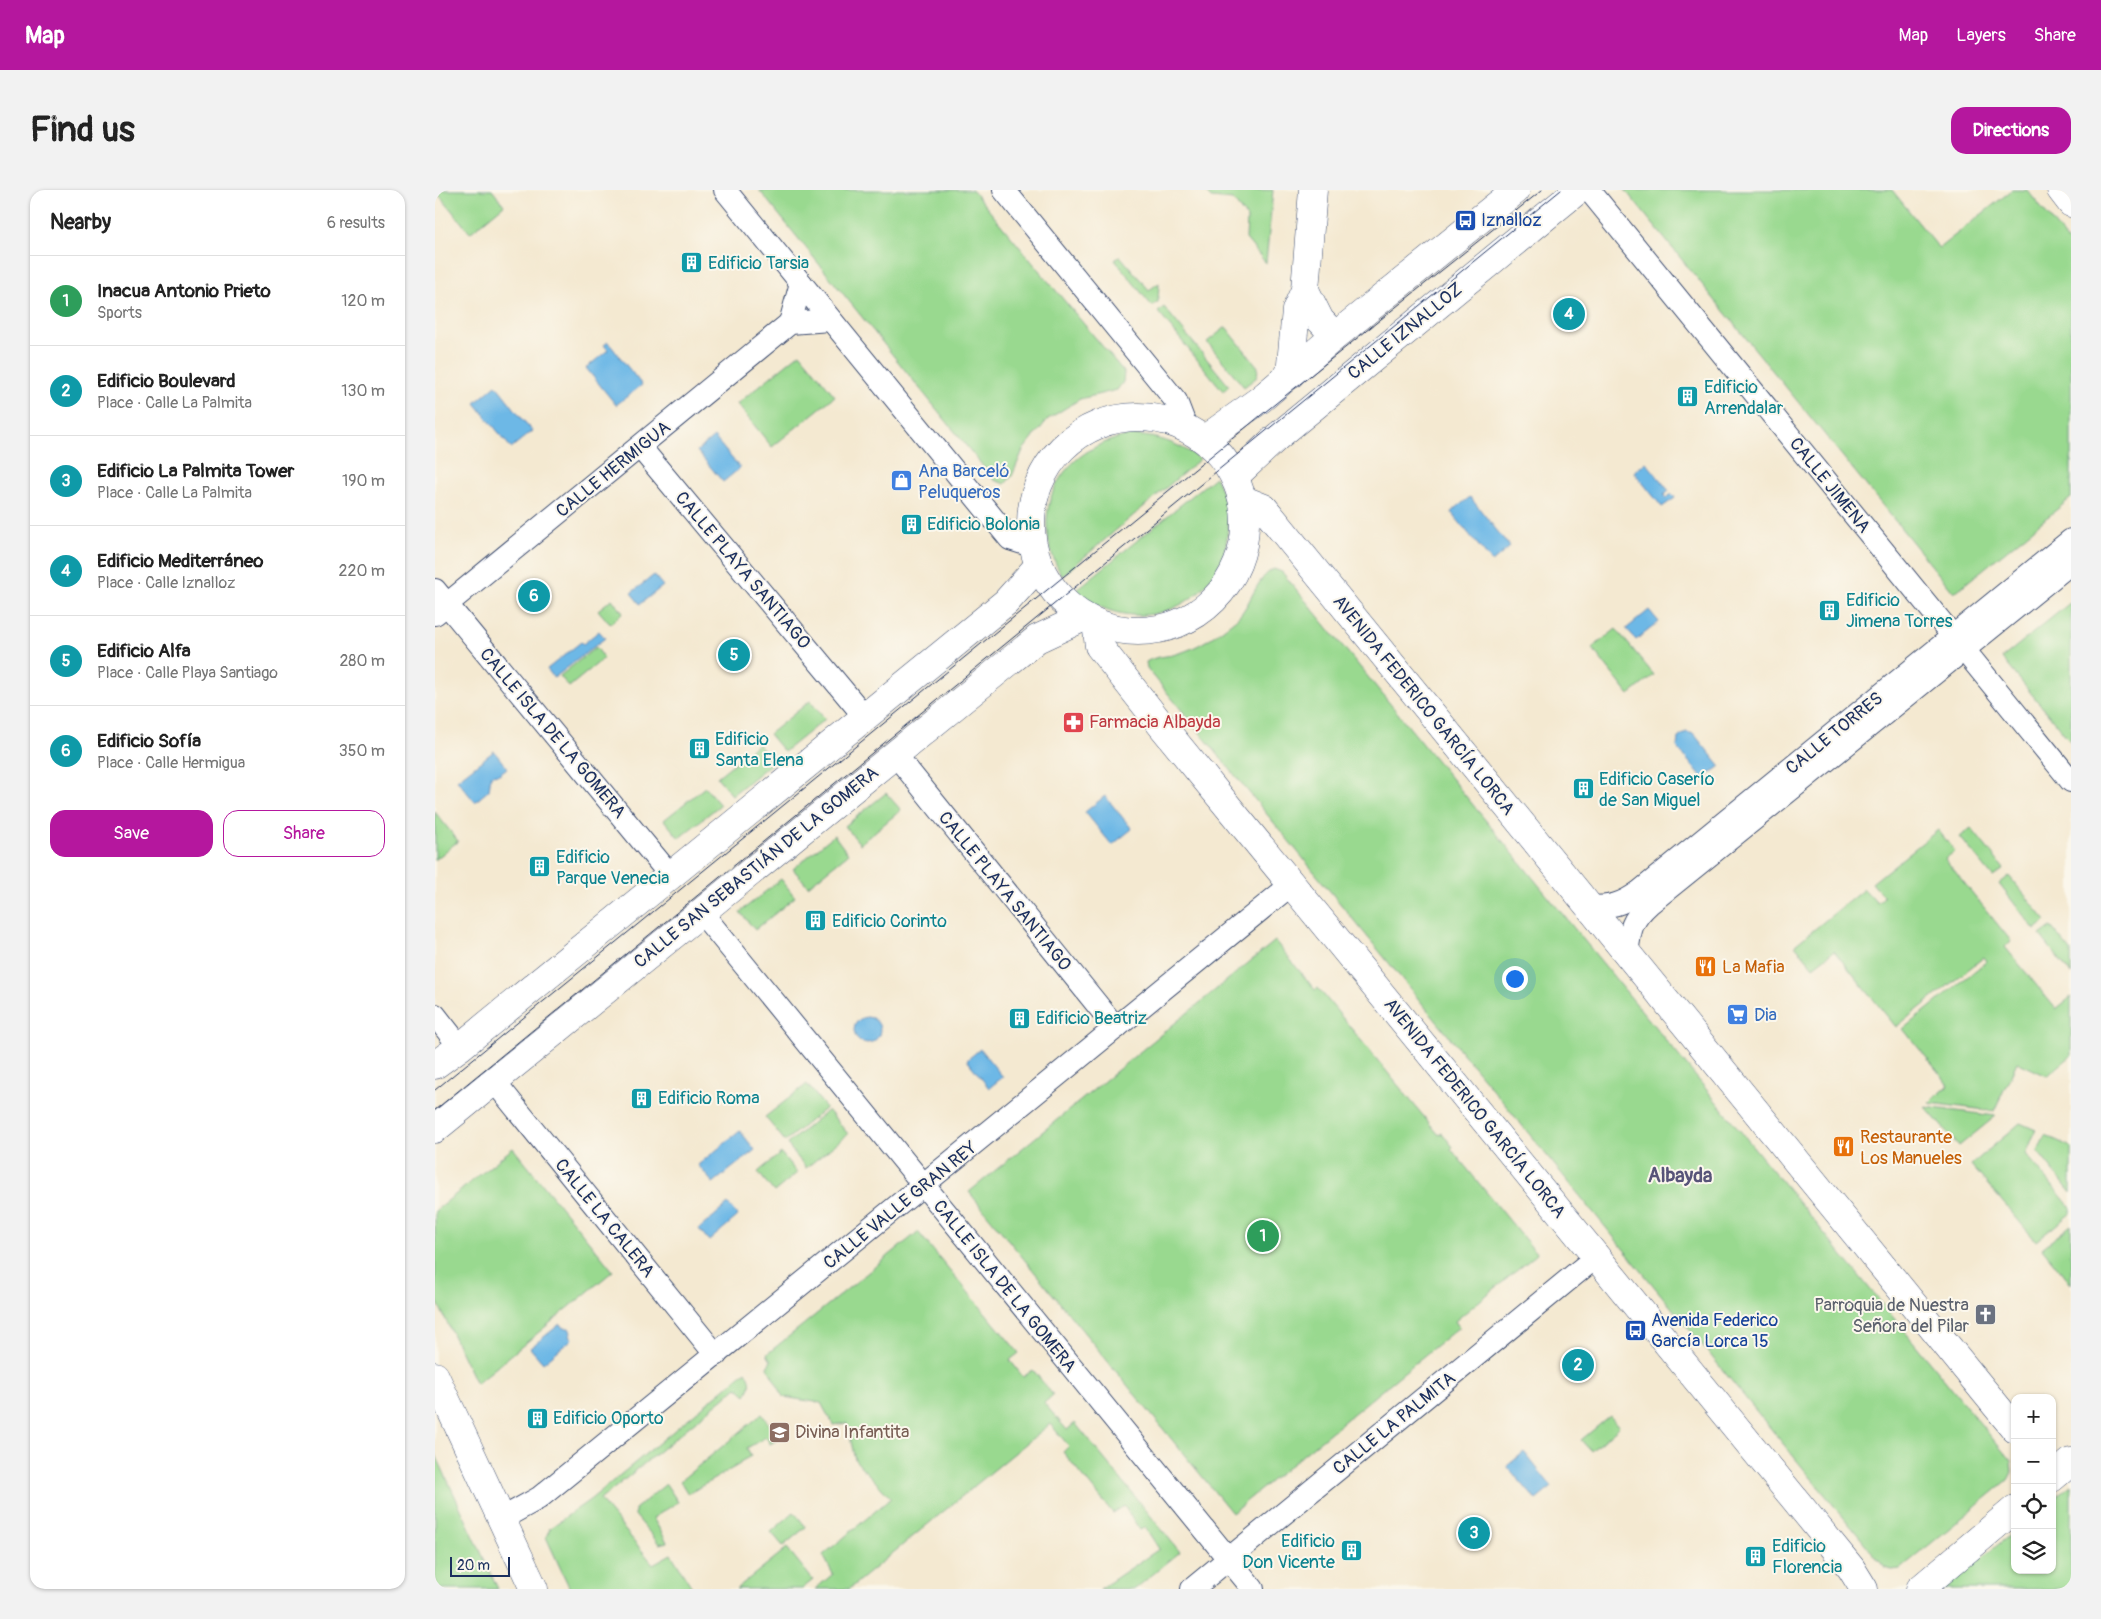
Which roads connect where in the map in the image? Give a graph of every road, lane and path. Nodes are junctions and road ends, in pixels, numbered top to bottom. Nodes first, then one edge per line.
1 (725, 190) edge
2 (1004, 190) edge
3 (1313, 190) edge
4 (1516, 190) edge
5 (1578, 190) edge
6 (1589, 190) edge
7 (2061, 190) edge
8 (2071, 203) edge
9 (801, 283) junction
10 (1305, 290) junction
11 (830, 320) junction
12 (790, 324) junction
13 (1335, 336) junction
14 (1291, 374) junction
15 (1196, 433) junction
16 (640, 447) junction
17 (1239, 488) junction
18 (2071, 540) edge
19 (1035, 556) junction
20 (2071, 563) edge
21 (439, 603) edge
22 (1090, 620) junction
23 (1959, 643) junction
24 (865, 717) junction
25 (895, 754) junction
26 (2071, 781) edge
27 (670, 875) junction
28 (1292, 884) junction
29 (1589, 907) junction
30 (701, 912) junction
31 (1627, 955) junction
32 (435, 1015) edge
33 (1116, 1028) junction
34 (460, 1047) junction
35 (435, 1065) edge
36 (494, 1081) junction
37 (435, 1129) edge
38 (924, 1186) junction
39 (1596, 1257) junction
40 (715, 1355) junction
41 (435, 1376) edge
42 (2011, 1424) edge
43 (2011, 1512) edge
44 (501, 1519) junction
45 (1228, 1559) junction
46 (534, 1589) edge
47 (1191, 1589) edge
48 (1253, 1589) edge
49 (1864, 1589) edge
50 (1920, 1589) edge

1 - 9 street
2 - 15 street
3 - 10 main road
4 - 13 main road
5 - 17 main road, CALLE IZNALLOZ
6 - 23 street, CALLE JIMENA
7 - 8 main road
9 - 11 street
9 - 12 street
10 - 13 main road
10 - 14 main road
11 - 12 street
11 - 19 street
12 - 16 street, CALLE HERMIGUA
13 - 14 main road
14 - 15 main road
15 - 17 main road
15 - 19 main road
16 - 21 street, CALLE HERMIGUA
16 - 24 street, CALLE PLAYA SANTIAGO
17 - 22 main road
17 - 29 main road, AVENIDA FEDERICO GARCÍA LORCA
18 - 23 street, CALLE TORRES
19 - 22 main road
19 - 24 main road
20 - 23 street, CALLE TORRES
21 - 27 street, CALLE ISLA DE LA GOMERA
22 - 25 main road, CALLE SAN SEBASTIÁN DE LA GOMERA
22 - 28 main road, AVENIDA FEDERICO GARCÍA LORCA
23 - 26 street, CALLE JIMENA
23 - 29 street, CALLE TORRES
23 - 31 street, CALLE TORRES
24 - 27 main road
25 - 30 main road, CALLE SAN SEBASTIÁN DE LA GOMERA
25 - 33 street, CALLE PLAYA SANTIAGO
27 - 34 main road
28 - 33 street, CALLE VALLE GRAN REY
28 - 39 main road, AVENIDA FEDERICO GARCÍA LORCA
29 - 31 main road, AVENIDA FEDERICO GARCÍA LORCA
30 - 36 main road, CALLE SAN SEBASTIÁN DE LA GOMERA
30 - 38 street, CALLE ISLA DE LA GOMERA
31 - 42 main road, AVENIDA FEDERICO GARCÍA LORCA
32 - 34 street
33 - 38 street, CALLE VALLE GRAN REY
34 - 35 main road
36 - 37 main road, CALLE SAN SEBASTIÁN DE LA GOMERA
36 - 40 street, CALLE LA CALERA
38 - 40 street, CALLE VALLE GRAN REY
38 - 45 street, CALLE ISLA DE LA GOMERA
39 - 45 street, CALLE LA PALMITA
39 - 49 main road, AVENIDA FEDERICO GARCÍA LORCA
40 - 44 street, CALLE VALLE GRAN REY
41 - 44 main road
43 - 50 main road
44 - 46 main road
45 - 47 street, CALLE LA PALMITA
45 - 48 street, CALLE ISLA DE LA GOMERA

